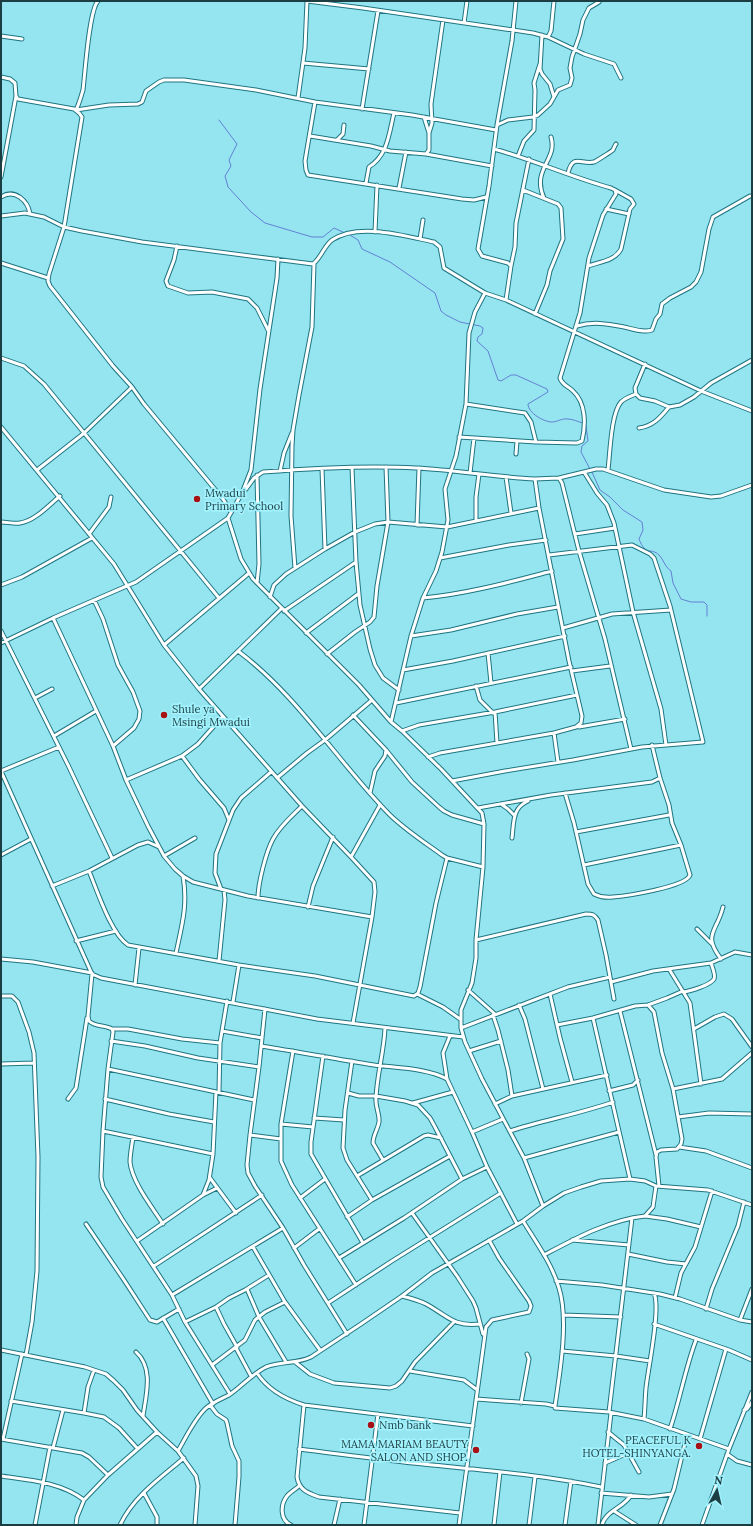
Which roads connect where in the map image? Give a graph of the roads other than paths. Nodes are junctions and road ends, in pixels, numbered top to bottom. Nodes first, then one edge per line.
1 (98, 1) edge
2 (307, 1) edge
3 (467, 1) edge
4 (516, 1) edge
5 (554, 1) edge
6 (599, 2) dead end
7 (378, 11) junction
8 (443, 20) junction
9 (464, 23) junction
10 (513, 31) junction
11 (542, 35) junction
12 (1, 36) edge
13 (548, 37) junction
14 (22, 39) dead end
15 (574, 49) junction
16 (303, 63) junction
17 (540, 64) junction
18 (369, 70) junction
19 (1, 77) edge
20 (621, 78) dead end
21 (16, 96) junction
22 (554, 97) junction
23 (298, 98) junction
24 (315, 102) junction
25 (362, 109) junction
26 (76, 110) junction
27 (394, 113) junction
28 (424, 117) junction
29 (533, 117) junction
30 (432, 118) junction
31 (344, 125) dead end
32 (497, 125) junction
33 (496, 130) junction
34 (429, 133) junction
35 (310, 136) junction
36 (551, 137) dead end
37 (338, 140) junction
38 (616, 144) dead end
39 (494, 149) junction
40 (385, 150) junction
41 (406, 152) junction
42 (426, 154) junction
43 (518, 156) junction
44 (528, 159) junction
45 (544, 165) junction
46 (492, 166) junction
47 (568, 173) junction
48 (1, 177) edge
49 (366, 183) junction
50 (376, 185) junction
51 (399, 188) junction
52 (523, 190) junction
53 (615, 190) junction
54 (750, 196) dead end
55 (1, 197) edge
56 (486, 197) junction
57 (544, 198) junction
58 (606, 209) junction
59 (30, 214) junction
60 (629, 214) junction
61 (1, 216) edge
62 (423, 220) dead end
63 (64, 226) junction
64 (375, 232) junction
65 (420, 239) junction
66 (177, 246) junction
67 (278, 259) junction
68 (1, 263) edge
69 (314, 264) junction
70 (512, 266) junction
71 (588, 266) junction
72 (48, 278) junction
73 (485, 293) junction
74 (506, 300) junction
75 (535, 314) junction
76 (577, 326) junction
77 (268, 331) junction
78 (575, 332) junction
79 (1, 358) edge
80 (752, 360) edge
81 (645, 364) junction
82 (132, 387) junction
83 (701, 390) junction
84 (636, 394) junction
85 (466, 404) junction
86 (669, 407) junction
87 (752, 411) edge
88 (1, 427) edge
89 (639, 428) dead end
90 (293, 430) junction
91 (83, 434) junction
92 (459, 437) junction
93 (474, 438) junction
94 (518, 441) junction
95 (536, 442) junction
96 (516, 454) dead end
97 (386, 467) junction
98 (352, 468) junction
99 (418, 468) junction
100 (322, 469) junction
101 (38, 470) junction
102 (292, 470) junction
103 (608, 470) junction
104 (280, 471) junction
105 (452, 472) junction
106 (584, 472) junction
107 (470, 473) junction
108 (479, 474) junction
109 (257, 475) junction
110 (506, 478) junction
111 (560, 478) junction
112 (535, 479) junction
113 (752, 485) edge
114 (242, 493) junction
115 (60, 496) junction
116 (111, 498) dead end
117 (539, 508) junction
118 (231, 512) junction
119 (511, 513) junction
120 (228, 518) junction
121 (476, 521) junction
122 (1, 522) edge
123 (388, 522) junction
124 (417, 525) junction
125 (447, 527) junction
126 (615, 528) junction
127 (354, 532) junction
128 (89, 534) junction
129 (575, 534) junction
130 (92, 538) junction
131 (546, 540) junction
132 (620, 547) junction
133 (325, 549) junction
134 (579, 551) junction
135 (181, 552) junction
136 (549, 555) junction
137 (440, 558) junction
138 (356, 562) junction
139 (296, 568) junction
140 (552, 571) junction
141 (248, 574) junction
142 (257, 583) junction
143 (128, 585) junction
144 (1, 586) edge
145 (358, 594) junction
146 (270, 597) junction
147 (219, 598) junction
148 (423, 598) junction
149 (94, 600) junction
150 (558, 607) junction
151 (283, 610) junction
152 (671, 610) junction
153 (633, 612) junction
154 (52, 618) junction
155 (598, 618) junction
156 (366, 624) junction
157 (563, 628) junction
158 (1, 631) edge
159 (306, 633) junction
160 (411, 636) junction
161 (564, 636) junction
162 (5, 641) junction
163 (1, 643) edge
164 (164, 645) junction
165 (238, 651) junction
166 (488, 653) junction
167 (327, 654) junction
168 (610, 666) junction
169 (571, 667) junction
170 (403, 670) junction
171 (572, 671) junction
172 (491, 683) junction
173 (476, 686) junction
174 (52, 690) dead end
175 (199, 690) junction
176 (399, 690) junction
177 (577, 695) junction
178 (35, 698) junction
179 (372, 700) junction
180 (396, 703) junction
181 (96, 711) junction
182 (494, 712) junction
183 (353, 715) junction
184 (224, 716) junction
185 (624, 719) junction
186 (391, 722) junction
187 (579, 727) junction
188 (402, 731) junction
189 (554, 733) junction
190 (54, 736) junction
191 (325, 740) junction
192 (497, 743) junction
193 (666, 745) junction
194 (112, 746) junction
195 (652, 746) junction
196 (59, 747) junction
197 (631, 749) junction
198 (386, 750) junction
199 (182, 756) junction
200 (428, 757) junction
201 (558, 762) junction
202 (1, 771) edge
203 (271, 772) junction
204 (277, 778) junction
205 (660, 778) junction
206 (126, 780) junction
207 (452, 781) junction
208 (6, 783) junction
209 (1, 786) edge
210 (370, 793) junction
211 (565, 794) junction
212 (533, 799) junction
213 (380, 804) junction
214 (501, 804) junction
215 (302, 806) junction
216 (478, 808) junction
217 (670, 815) junction
218 (515, 816) junction
219 (229, 820) junction
220 (484, 824) junction
221 (576, 832) junction
222 (333, 837) junction
223 (195, 838) dead end
224 (512, 838) dead end
225 (31, 839) junction
226 (681, 845) junction
227 (159, 847) junction
228 (1, 855) edge
229 (164, 856) junction
230 (351, 857) junction
231 (112, 858) junction
232 (447, 858) junction
233 (584, 865) junction
234 (484, 867) junction
235 (89, 871) junction
236 (183, 876) junction
237 (52, 886) junction
238 (222, 890) junction
239 (258, 898) junction
240 (308, 907) junction
241 (723, 908) dead end
242 (372, 917) junction
243 (697, 929) dead end
244 (116, 931) junction
245 (476, 940) junction
246 (76, 941) junction
247 (712, 944) junction
248 (139, 948) junction
249 (176, 953) junction
250 (752, 955) edge
251 (1, 959) edge
252 (721, 959) junction
253 (219, 961) junction
254 (711, 963) junction
255 (239, 965) junction
256 (668, 969) junction
257 (92, 974) junction
258 (610, 977) junction
259 (611, 982) junction
260 (360, 984) junction
261 (135, 985) junction
262 (468, 990) junction
263 (683, 992) junction
264 (417, 994) junction
265 (550, 994) junction
266 (1, 996) edge
267 (614, 999) dead end
268 (227, 1001) junction
269 (233, 1002) junction
270 (648, 1005) junction
271 (519, 1006) junction
272 (265, 1009) junction
273 (620, 1011) junction
274 (494, 1015) junction
275 (88, 1016) junction
276 (593, 1018) junction
277 (460, 1019) junction
278 (353, 1023) junction
279 (557, 1025) junction
280 (385, 1028) junction
281 (461, 1028) junction
282 (112, 1029) junction
283 (694, 1029) junction
284 (222, 1031) junction
285 (450, 1036) junction
286 (463, 1037) junction
287 (262, 1038) junction
288 (111, 1041) junction
289 (500, 1041) junction
290 (220, 1043) junction
291 (261, 1046) junction
292 (752, 1047) edge
293 (293, 1051) junction
294 (469, 1051) junction
295 (752, 1053) edge
296 (323, 1056) junction
297 (352, 1061) junction
298 (220, 1062) junction
299 (34, 1063) junction
300 (1, 1064) edge
301 (379, 1066) junction
302 (259, 1067) junction
303 (108, 1068) junction
304 (607, 1075) junction
305 (446, 1079) junction
306 (638, 1080) junction
307 (572, 1082) junction
308 (701, 1084) junction
309 (543, 1089) junction
310 (673, 1089) junction
311 (609, 1091) junction
312 (217, 1092) junction
313 (453, 1092) junction
314 (348, 1093) junction
315 (376, 1096) junction
316 (512, 1096) junction
317 (68, 1099) dead end
318 (105, 1099) junction
319 (254, 1100) junction
320 (613, 1102) junction
321 (413, 1103) junction
322 (495, 1104) junction
323 (752, 1114) edge
324 (678, 1117) junction
325 (314, 1118) junction
326 (503, 1119) junction
327 (344, 1120) junction
328 (214, 1122) junction
329 (281, 1124) junction
330 (313, 1127) junction
331 (103, 1131) junction
332 (510, 1131) junction
333 (472, 1132) junction
334 (619, 1132) junction
335 (250, 1134) junction
336 (133, 1137) junction
337 (441, 1138) junction
338 (281, 1139) junction
339 (679, 1147) junction
340 (213, 1154) junction
341 (656, 1155) junction
342 (450, 1156) junction
343 (524, 1158) junction
344 (383, 1160) junction
345 (487, 1167) junction
346 (752, 1168) edge
347 (357, 1176) junction
348 (210, 1178) junction
349 (325, 1179) junction
350 (462, 1179) junction
351 (630, 1180) junction
352 (658, 1186) junction
353 (217, 1188) junction
354 (712, 1191) junction
355 (501, 1193) junction
356 (203, 1195) junction
357 (262, 1195) junction
358 (300, 1198) junction
359 (372, 1200) junction
360 (744, 1202) junction
361 (752, 1205) edge
362 (543, 1206) junction
363 (236, 1213) junction
364 (412, 1213) junction
365 (645, 1216) junction
366 (347, 1217) junction
367 (632, 1218) junction
368 (523, 1221) junction
369 (86, 1224) dead end
370 (163, 1224) junction
371 (517, 1224) junction
372 (701, 1227) junction
373 (283, 1228) junction
374 (319, 1229) junction
375 (430, 1238) junction
376 (489, 1240) junction
377 (571, 1240) junction
378 (137, 1241) junction
379 (363, 1243) junction
380 (629, 1245) junction
381 (253, 1247) junction
382 (294, 1248) junction
383 (628, 1254) junction
384 (544, 1255) junction
385 (339, 1258) junction
386 (448, 1263) junction
387 (686, 1264) junction
388 (154, 1266) junction
389 (269, 1275) junction
390 (556, 1281) junction
391 (356, 1285) junction
392 (247, 1289) junction
393 (624, 1289) junction
394 (752, 1289) edge
395 (654, 1293) junction
396 (172, 1295) junction
397 (402, 1296) junction
398 (675, 1298) junction
399 (285, 1302) junction
400 (328, 1303) junction
401 (216, 1307) junction
402 (706, 1308) junction
403 (179, 1309) junction
404 (563, 1315) junction
405 (259, 1316) junction
406 (621, 1317) junction
407 (163, 1318) junction
408 (740, 1320) junction
409 (185, 1322) junction
410 (454, 1322) junction
411 (752, 1322) edge
412 (480, 1324) junction
413 (654, 1324) junction
414 (347, 1334) junction
415 (484, 1335) junction
416 (696, 1340) junction
417 (236, 1347) junction
418 (726, 1349) junction
419 (1, 1350) edge
420 (320, 1350) junction
421 (562, 1351) junction
422 (136, 1352) dead end
423 (24, 1354) junction
424 (526, 1354) dead end
425 (616, 1356) junction
426 (752, 1360) edge
427 (650, 1361) junction
428 (286, 1362) junction
429 (295, 1362) junction
430 (212, 1365) junction
431 (94, 1370) junction
432 (410, 1370) junction
433 (257, 1373) junction
434 (251, 1376) junction
435 (476, 1389) junction
436 (752, 1392) edge
437 (230, 1394) junction
438 (476, 1399) junction
439 (10, 1401) junction
440 (752, 1402) edge
441 (521, 1403) junction
442 (212, 1405) junction
443 (304, 1405) junction
444 (555, 1406) junction
445 (63, 1410) junction
446 (744, 1410) junction
447 (84, 1413) junction
448 (610, 1413) junction
449 (378, 1414) junction
450 (143, 1416) junction
451 (644, 1419) junction
452 (473, 1426) junction
453 (670, 1429) junction
454 (157, 1432) junction
455 (608, 1432) junction
456 (687, 1435) junction
457 (2, 1439) edge
458 (700, 1439) junction
459 (51, 1448) junction
460 (137, 1448) junction
461 (299, 1449) junction
462 (729, 1449) junction
463 (178, 1451) junction
464 (628, 1453) junction
465 (727, 1454) junction
466 (184, 1458) junction
467 (372, 1458) junction
468 (605, 1463) junction
469 (752, 1465) edge
470 (468, 1468) junction
471 (500, 1472) junction
472 (639, 1472) dead end
473 (108, 1475) junction
474 (1, 1476) edge
475 (535, 1477) junction
476 (570, 1481) junction
477 (43, 1482) junction
478 (300, 1486) junction
479 (601, 1487) junction
480 (601, 1492) junction
481 (144, 1493) junction
482 (672, 1494) junction
483 (631, 1496) junction
484 (340, 1498) junction
485 (84, 1500) junction
486 (367, 1502) junction
487 (614, 1511) junction
488 (460, 1514) junction
489 (35, 1525) edge
490 (76, 1525) edge
491 (120, 1525) edge
492 (157, 1525) edge
493 (195, 1525) edge
494 (235, 1525) edge
495 (291, 1525) edge
496 (334, 1525) edge
497 (364, 1525) edge
498 (459, 1525) edge
499 (494, 1525) edge
500 (529, 1525) edge
501 (565, 1525) edge
502 (598, 1525) edge
503 (602, 1525) edge
504 (636, 1525) edge
505 (660, 1525) edge
506 (702, 1525) edge

1 - 26 street
2 - 7 street
2 - 16 street
3 - 9 street
4 - 10 street
5 - 13 street
6 - 15 street
7 - 8 street
7 - 18 street
8 - 9 street
8 - 30 street
9 - 10 street
10 - 11 street
10 - 32 street
11 - 13 street
11 - 17 street
12 - 14 street
13 - 15 street
15 - 20 street
15 - 22 street
16 - 18 street
16 - 23 street
17 - 22 street
17 - 29 street
18 - 25 street
19 - 21 street
21 - 26 street
21 - 48 street
22 - 29 street
23 - 24 street
23 - 26 street
24 - 25 street
24 - 35 street
25 - 27 street
26 - 63 street
27 - 28 street
27 - 40 street
28 - 30 street
28 - 34 street
29 - 32 street
29 - 43 street
30 - 33 street
30 - 34 street
31 - 37 street
32 - 33 street
33 - 39 street
34 - 42 street
35 - 37 street
35 - 49 street
36 - 45 street
37 - 40 street
38 - 47 street
39 - 43 street
39 - 46 street
40 - 41 street
40 - 49 street
41 - 42 street
41 - 51 street
42 - 46 street
43 - 44 street
44 - 45 street
44 - 52 street
45 - 47 street
45 - 57 street
46 - 56 street
47 - 53 street
49 - 50 street
50 - 51 street
50 - 64 street
51 - 56 street
52 - 57 street
52 - 70 street
53 - 58 street
53 - 60 street
54 - 76 street
55 - 59 street
56 - 70 street
57 - 75 street
58 - 60 street
58 - 71 street
59 - 61 street
59 - 63 street
60 - 71 street
62 - 65 street
63 - 66 street
63 - 72 street
64 - 65 street
64 - 69 street
65 - 73 street
66 - 67 street
66 - 77 street
67 - 69 street
67 - 77 street
68 - 72 street
69 - 90 street
70 - 74 street
71 - 76 street
72 - 82 street
73 - 74 street
73 - 85 street
74 - 75 street
75 - 78 street
76 - 78 street
77 - 114 street
78 - 81 street
78 - 95 street
79 - 91 street
80 - 83 street
81 - 83 street
81 - 84 street
82 - 91 street
82 - 118 street
83 - 86 street
83 - 87 street
84 - 86 street
84 - 103 street
85 - 92 street
85 - 95 street
86 - 89 street
88 - 101 street
90 - 102 street
90 - 104 street
91 - 101 street
91 - 135 street
92 - 93 street
92 - 105 street
93 - 94 street
93 - 107 street
94 - 95 street
94 - 96 street
97 - 98 street
97 - 99 street
97 - 123 street
98 - 100 street
98 - 127 street
99 - 105 street
99 - 124 street
100 - 102 street
100 - 133 street
101 - 115 street
102 - 104 street
102 - 139 street
103 - 106 street
103 - 113 street
104 - 109 street
105 - 107 street
105 - 125 street
106 - 111 street
106 - 126 street
107 - 108 street
108 - 110 street
108 - 121 street
109 - 114 street
109 - 142 street
110 - 112 street
110 - 119 street
111 - 112 street
111 - 129 street
112 - 117 street
114 - 118 street
115 - 122 street
115 - 128 street
116 - 128 street
117 - 119 street
117 - 131 street
118 - 120 street
119 - 121 street
120 - 135 street
120 - 141 street
121 - 125 street
123 - 124 street
123 - 127 street
123 - 156 street
124 - 125 street
125 - 137 street
126 - 129 street
126 - 132 street
127 - 133 street
127 - 138 street
128 - 130 street
129 - 134 street
130 - 143 street
130 - 144 street
131 - 136 street
131 - 137 street
132 - 134 street
132 - 152 street
132 - 153 street
133 - 139 street
134 - 136 street
134 - 155 street
135 - 143 street
135 - 147 street
136 - 140 street
137 - 148 street
138 - 145 street
138 - 151 street
139 - 146 street
140 - 148 street
140 - 150 street
141 - 142 street
141 - 147 street
142 - 146 street
143 - 149 street
143 - 164 street
145 - 156 street
145 - 159 street
146 - 151 street
147 - 164 street
148 - 160 street
149 - 154 street
149 - 194 street
150 - 157 street
150 - 160 street
151 - 159 street
151 - 165 street
152 - 153 street
152 - 193 street
153 - 155 street
153 - 193 street
154 - 162 street
154 - 181 street
155 - 157 street
155 - 168 street
156 - 167 street
156 - 176 street
157 - 161 street
158 - 162 street
159 - 167 street
160 - 170 street
161 - 166 street
161 - 169 street
162 - 163 street
162 - 178 street
164 - 175 street
165 - 175 street
165 - 191 street
166 - 170 street
166 - 172 street
167 - 179 street
168 - 171 street
168 - 185 street
169 - 171 street
169 - 172 street
170 - 176 street
171 - 177 street
172 - 173 street
173 - 180 street
173 - 182 street
174 - 178 street
175 - 184 street
176 - 180 street
177 - 182 street
177 - 187 street
178 - 190 street
179 - 183 street
179 - 186 street
180 - 186 street
181 - 190 street
181 - 194 street
182 - 188 street
182 - 192 street
183 - 191 street
183 - 198 street
184 - 199 street
184 - 203 street
185 - 187 street
185 - 197 street
186 - 188 street
187 - 189 street
188 - 200 street
189 - 192 street
189 - 201 street
190 - 196 street
191 - 204 street
191 - 210 street
192 - 200 street
193 - 195 street
194 - 206 street
195 - 197 street
195 - 205 street
196 - 202 street
196 - 231 street
197 - 201 street
198 - 210 street
198 - 220 street
199 - 206 street
199 - 219 street
200 - 207 street
201 - 207 street
202 - 208 street
203 - 204 street
203 - 219 street
204 - 215 street
205 - 211 street
205 - 217 street
206 - 227 street
207 - 216 street
208 - 209 street
208 - 225 street
210 - 213 street
211 - 212 street
211 - 221 street
212 - 214 street
212 - 218 street
213 - 230 street
213 - 232 street
214 - 216 street
214 - 218 street
215 - 222 street
215 - 239 street
216 - 220 street
217 - 221 street
217 - 226 street
218 - 224 street
219 - 238 street
220 - 234 street
221 - 233 street
222 - 230 street
222 - 240 street
223 - 229 street
225 - 228 street
225 - 237 street
226 - 233 street
226 - 233 street
227 - 229 street
227 - 231 street
229 - 236 street
230 - 242 street
231 - 235 street
232 - 234 street
232 - 264 street
234 - 245 street
235 - 237 street
235 - 244 street
236 - 238 street
236 - 249 street
237 - 246 street
238 - 239 street
238 - 253 street
239 - 240 street
240 - 242 street
241 - 247 street
242 - 260 street
243 - 247 street
244 - 246 street
244 - 248 street
245 - 258 street
245 - 262 street
246 - 257 street
247 - 252 street
248 - 249 street
248 - 261 street
249 - 253 street
250 - 252 street
251 - 257 street
252 - 254 street
253 - 255 street
254 - 256 street
254 - 263 street
255 - 260 street
255 - 269 street
256 - 259 street
256 - 263 street
257 - 261 street
257 - 275 street
258 - 259 street
258 - 265 street
259 - 267 street
260 - 264 street
260 - 278 street
261 - 268 street
262 - 274 street
262 - 277 street
263 - 270 street
263 - 283 street
264 - 277 street
265 - 271 street
265 - 279 street
266 - 299 street
268 - 269 street
268 - 284 street
269 - 272 street
270 - 273 street
270 - 310 street
271 - 274 street
271 - 309 street
272 - 278 street
272 - 287 street
273 - 276 street
273 - 306 street
274 - 281 street
274 - 289 street
275 - 282 street
275 - 317 street
276 - 279 street
276 - 304 street
277 - 281 street
278 - 280 street
279 - 307 street
280 - 285 street
280 - 301 street
281 - 286 street
282 - 288 street
282 - 290 street
283 - 292 street
283 - 308 street
284 - 287 street
284 - 290 street
285 - 286 street
285 - 305 street
286 - 294 street
287 - 291 street
288 - 298 street
288 - 303 street
289 - 294 street
289 - 316 street
290 - 298 street
291 - 293 street
291 - 302 street
293 - 296 street
293 - 329 street
294 - 322 street
295 - 308 street
296 - 297 street
296 - 325 street
297 - 301 street
297 - 314 street
298 - 302 street
298 - 312 street
299 - 300 street
299 - 423 street
301 - 305 street
301 - 315 street
302 - 319 street
303 - 312 street
303 - 318 street
304 - 307 street
304 - 311 street
305 - 313 street
306 - 311 street
306 - 341 street
307 - 309 street
308 - 310 street
309 - 316 street
310 - 324 street
311 - 320 street
312 - 319 street
312 - 328 street
313 - 321 street
313 - 333 street
314 - 315 street
314 - 327 street
315 - 321 street
315 - 344 street
316 - 322 street
318 - 328 street
318 - 331 street
319 - 335 street
320 - 332 street
320 - 334 street
321 - 337 street
322 - 326 street
323 - 324 street
324 - 339 street
325 - 327 street
325 - 330 street
326 - 332 street
326 - 333 street
327 - 347 street
328 - 340 street
329 - 330 street
329 - 338 street
330 - 349 street
331 - 336 street
331 - 378 street
332 - 343 street
333 - 345 street
334 - 343 street
334 - 351 street
335 - 338 street
335 - 357 street
336 - 340 street
336 - 370 street
337 - 342 street
337 - 344 street
338 - 358 street
339 - 341 street
339 - 346 street
340 - 348 street
341 - 352 street
342 - 350 street
342 - 359 street
343 - 362 street
344 - 347 street
345 - 350 street
345 - 355 street
347 - 359 street
348 - 353 street
348 - 356 street
349 - 358 street
349 - 366 street
350 - 364 street
351 - 352 street
351 - 362 street
352 - 354 street
352 - 365 street
353 - 356 street
353 - 363 street
354 - 360 street
354 - 372 street
355 - 371 street
355 - 375 street
356 - 370 street
357 - 363 street
357 - 373 street
358 - 374 street
359 - 366 street
360 - 361 street
360 - 402 street
362 - 368 street
363 - 388 street
364 - 375 street
364 - 379 street
365 - 367 street
365 - 372 street
366 - 379 street
367 - 377 street
367 - 380 street
368 - 371 street
368 - 384 street
369 - 407 street
370 - 378 street
371 - 376 street
372 - 387 street
373 - 381 street
373 - 382 street
374 - 382 street
374 - 385 street
375 - 386 street
375 - 391 street
376 - 386 street
376 - 415 street
377 - 380 street
377 - 384 street
378 - 388 street
379 - 385 street
380 - 383 street
381 - 389 street
381 - 396 street
382 - 400 street
383 - 387 street
383 - 393 street
384 - 390 street
385 - 391 street
386 - 397 street
386 - 412 street
387 - 398 street
388 - 396 street
389 - 392 street
389 - 399 street
390 - 393 street
390 - 404 street
391 - 400 street
392 - 401 street
392 - 405 street
393 - 395 street
393 - 406 street
394 - 408 street
395 - 398 street
395 - 413 street
396 - 403 street
397 - 410 street
397 - 414 street
398 - 402 street
399 - 405 street
399 - 420 street
400 - 414 street
401 - 409 street
401 - 417 street
402 - 408 street
403 - 407 street
403 - 409 street
404 - 406 street
404 - 421 street
405 - 417 street
405 - 428 street
406 - 425 street
407 - 442 street
408 - 411 street
409 - 430 street
410 - 412 street
410 - 432 street
412 - 415 street
413 - 416 street
413 - 427 street
414 - 420 street
415 - 435 street
416 - 418 street
416 - 453 street
417 - 430 street
417 - 434 street
418 - 426 street
418 - 458 street
419 - 423 street
420 - 429 street
421 - 425 street
421 - 444 street
422 - 450 street
423 - 431 street
423 - 439 street
424 - 441 street
425 - 427 street
425 - 448 street
427 - 451 street
428 - 429 street
428 - 433 street
429 - 432 street
430 - 437 street
431 - 447 street
431 - 450 street
432 - 435 street
433 - 434 street
433 - 443 street
434 - 437 street
435 - 438 street
436 - 446 street
437 - 442 street
438 - 441 street
438 - 452 street
439 - 445 street
439 - 457 street
440 - 446 street
441 - 444 street
442 - 463 street
442 - 494 street
443 - 449 street
443 - 461 street
444 - 448 street
445 - 447 street
445 - 459 street
446 - 462 street
447 - 460 street
448 - 451 street
448 - 455 street
449 - 452 street
449 - 467 street
450 - 454 street
451 - 453 street
452 - 470 street
453 - 456 street
454 - 460 street
454 - 463 street
455 - 464 street
455 - 468 street
456 - 458 street
456 - 482 street
457 - 459 street
458 - 462 street
459 - 473 street
459 - 477 street
460 - 473 street
461 - 467 street
461 - 478 street
462 - 465 street
463 - 466 street
464 - 468 street
464 - 472 street
465 - 469 street
465 - 506 street
466 - 481 street
466 - 493 street
467 - 470 street
467 - 486 street
468 - 479 street
470 - 471 street
470 - 488 street
471 - 475 street
471 - 499 street
473 - 485 street
474 - 477 street
475 - 476 street
475 - 500 street
476 - 479 street
476 - 501 street
477 - 485 street
477 - 489 street
478 - 484 street
478 - 495 street
479 - 480 street
480 - 483 street
480 - 502 street
481 - 491 street
481 - 492 street
482 - 483 street
482 - 505 street
483 - 487 street
484 - 486 street
484 - 496 street
485 - 490 street
486 - 488 street
486 - 497 street
487 - 503 street
487 - 504 street
488 - 498 street

